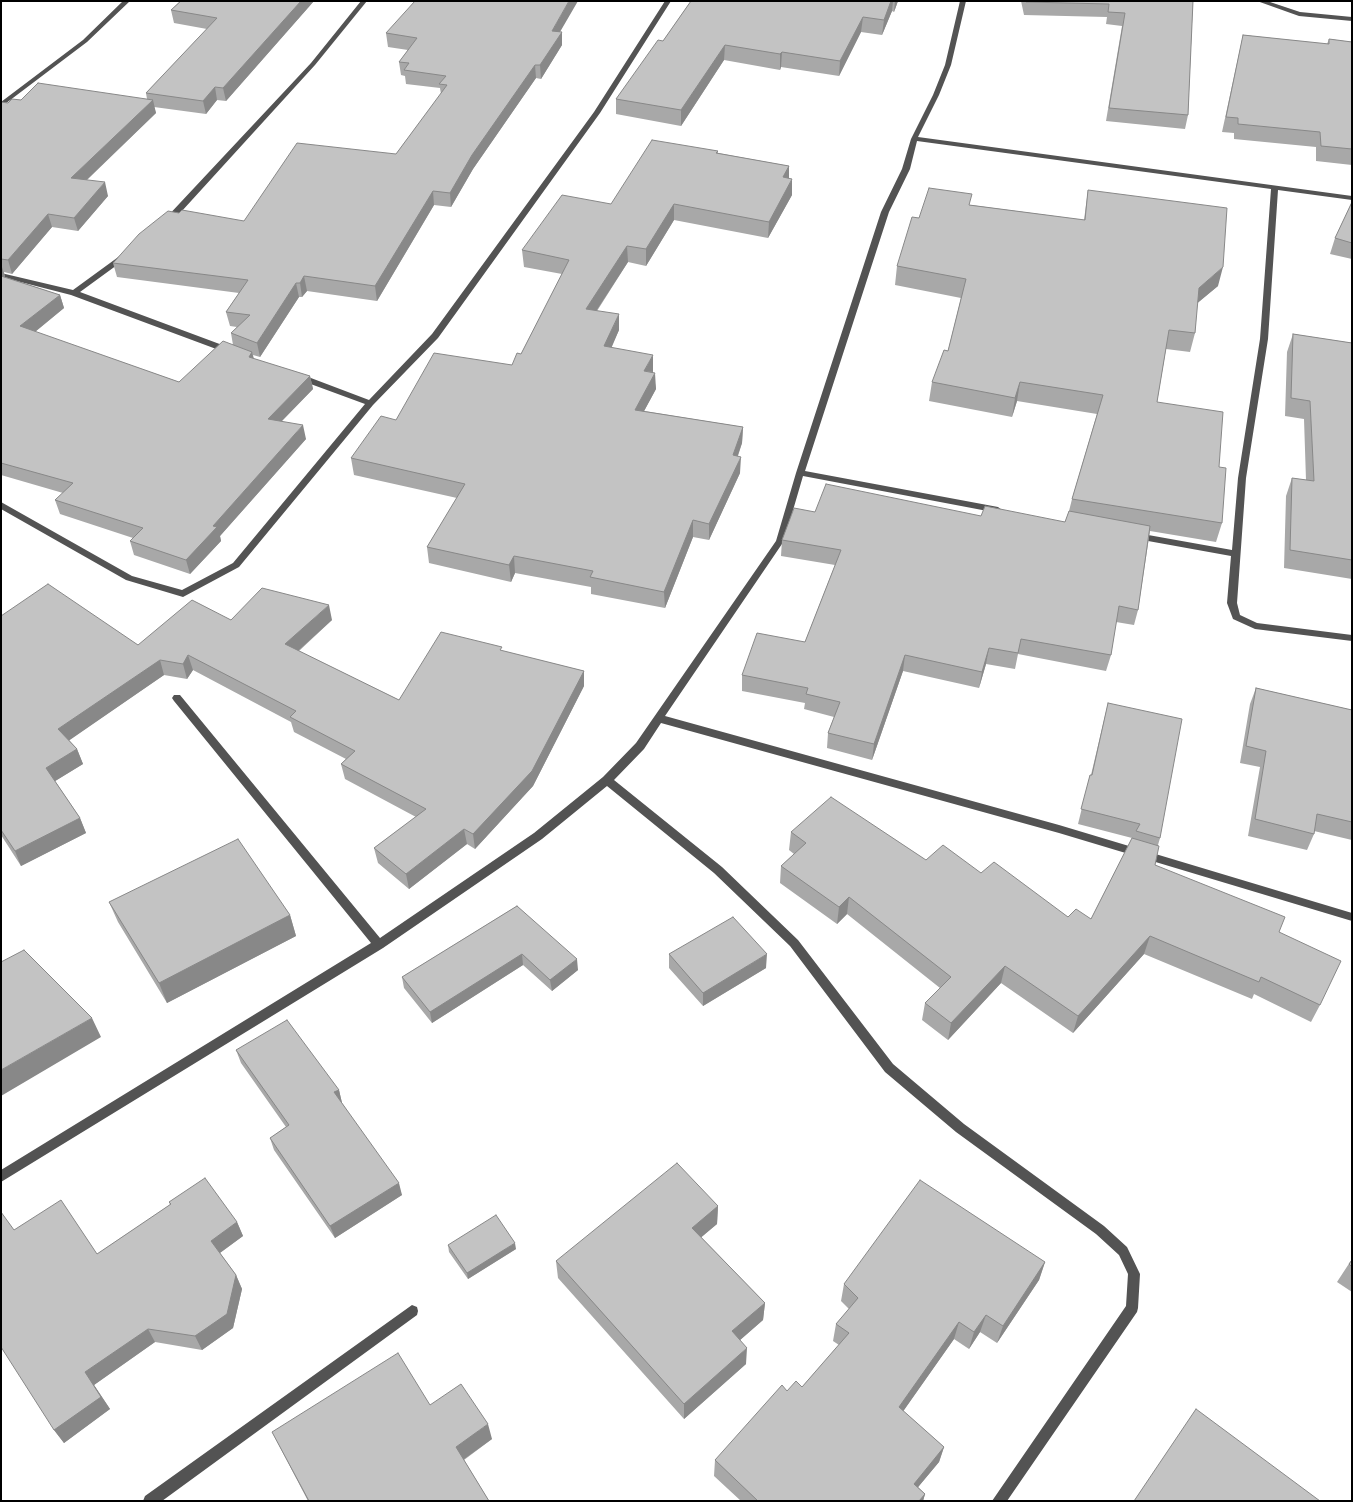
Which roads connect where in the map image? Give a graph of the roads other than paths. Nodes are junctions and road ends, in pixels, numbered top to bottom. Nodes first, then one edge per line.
1 (127, 1) edge
2 (364, 1) edge
3 (668, 1) edge
4 (963, 1) edge
5 (1260, 1) edge
6 (1352, 19) edge
7 (1, 105) edge
8 (914, 139) junction
9 (1275, 188) junction
10 (1352, 198) edge
11 (164, 225) edge
12 (129, 253) edge
13 (1, 275) edge
14 (74, 293) junction
15 (240, 355) edge
16 (296, 376) edge
17 (370, 403) junction
18 (800, 473) junction
19 (1, 504) edge
20 (1012, 512) edge
21 (1129, 534) edge
22 (1236, 554) junction
23 (1352, 638) edge
24 (177, 698) dead end
25 (658, 718) junction
26 (607, 780) junction
27 (1352, 917) edge
28 (379, 945) junction
29 (1, 1177) edge
30 (412, 1311) dead end
31 (150, 1501) edge
32 (999, 1501) edge

1 - 7 street
2 - 11 street
3 - 17 street
4 - 8 street
5 - 6 street
8 - 9 street
8 - 18 street
9 - 10 street
9 - 22 street
12 - 14 street
13 - 14 street
14 - 15 street
16 - 17 street
17 - 19 street
18 - 20 street
18 - 25 street
21 - 22 street
22 - 23 street
24 - 28 street
25 - 26 street
25 - 27 street
26 - 28 street
26 - 32 street
28 - 29 street
30 - 31 street

